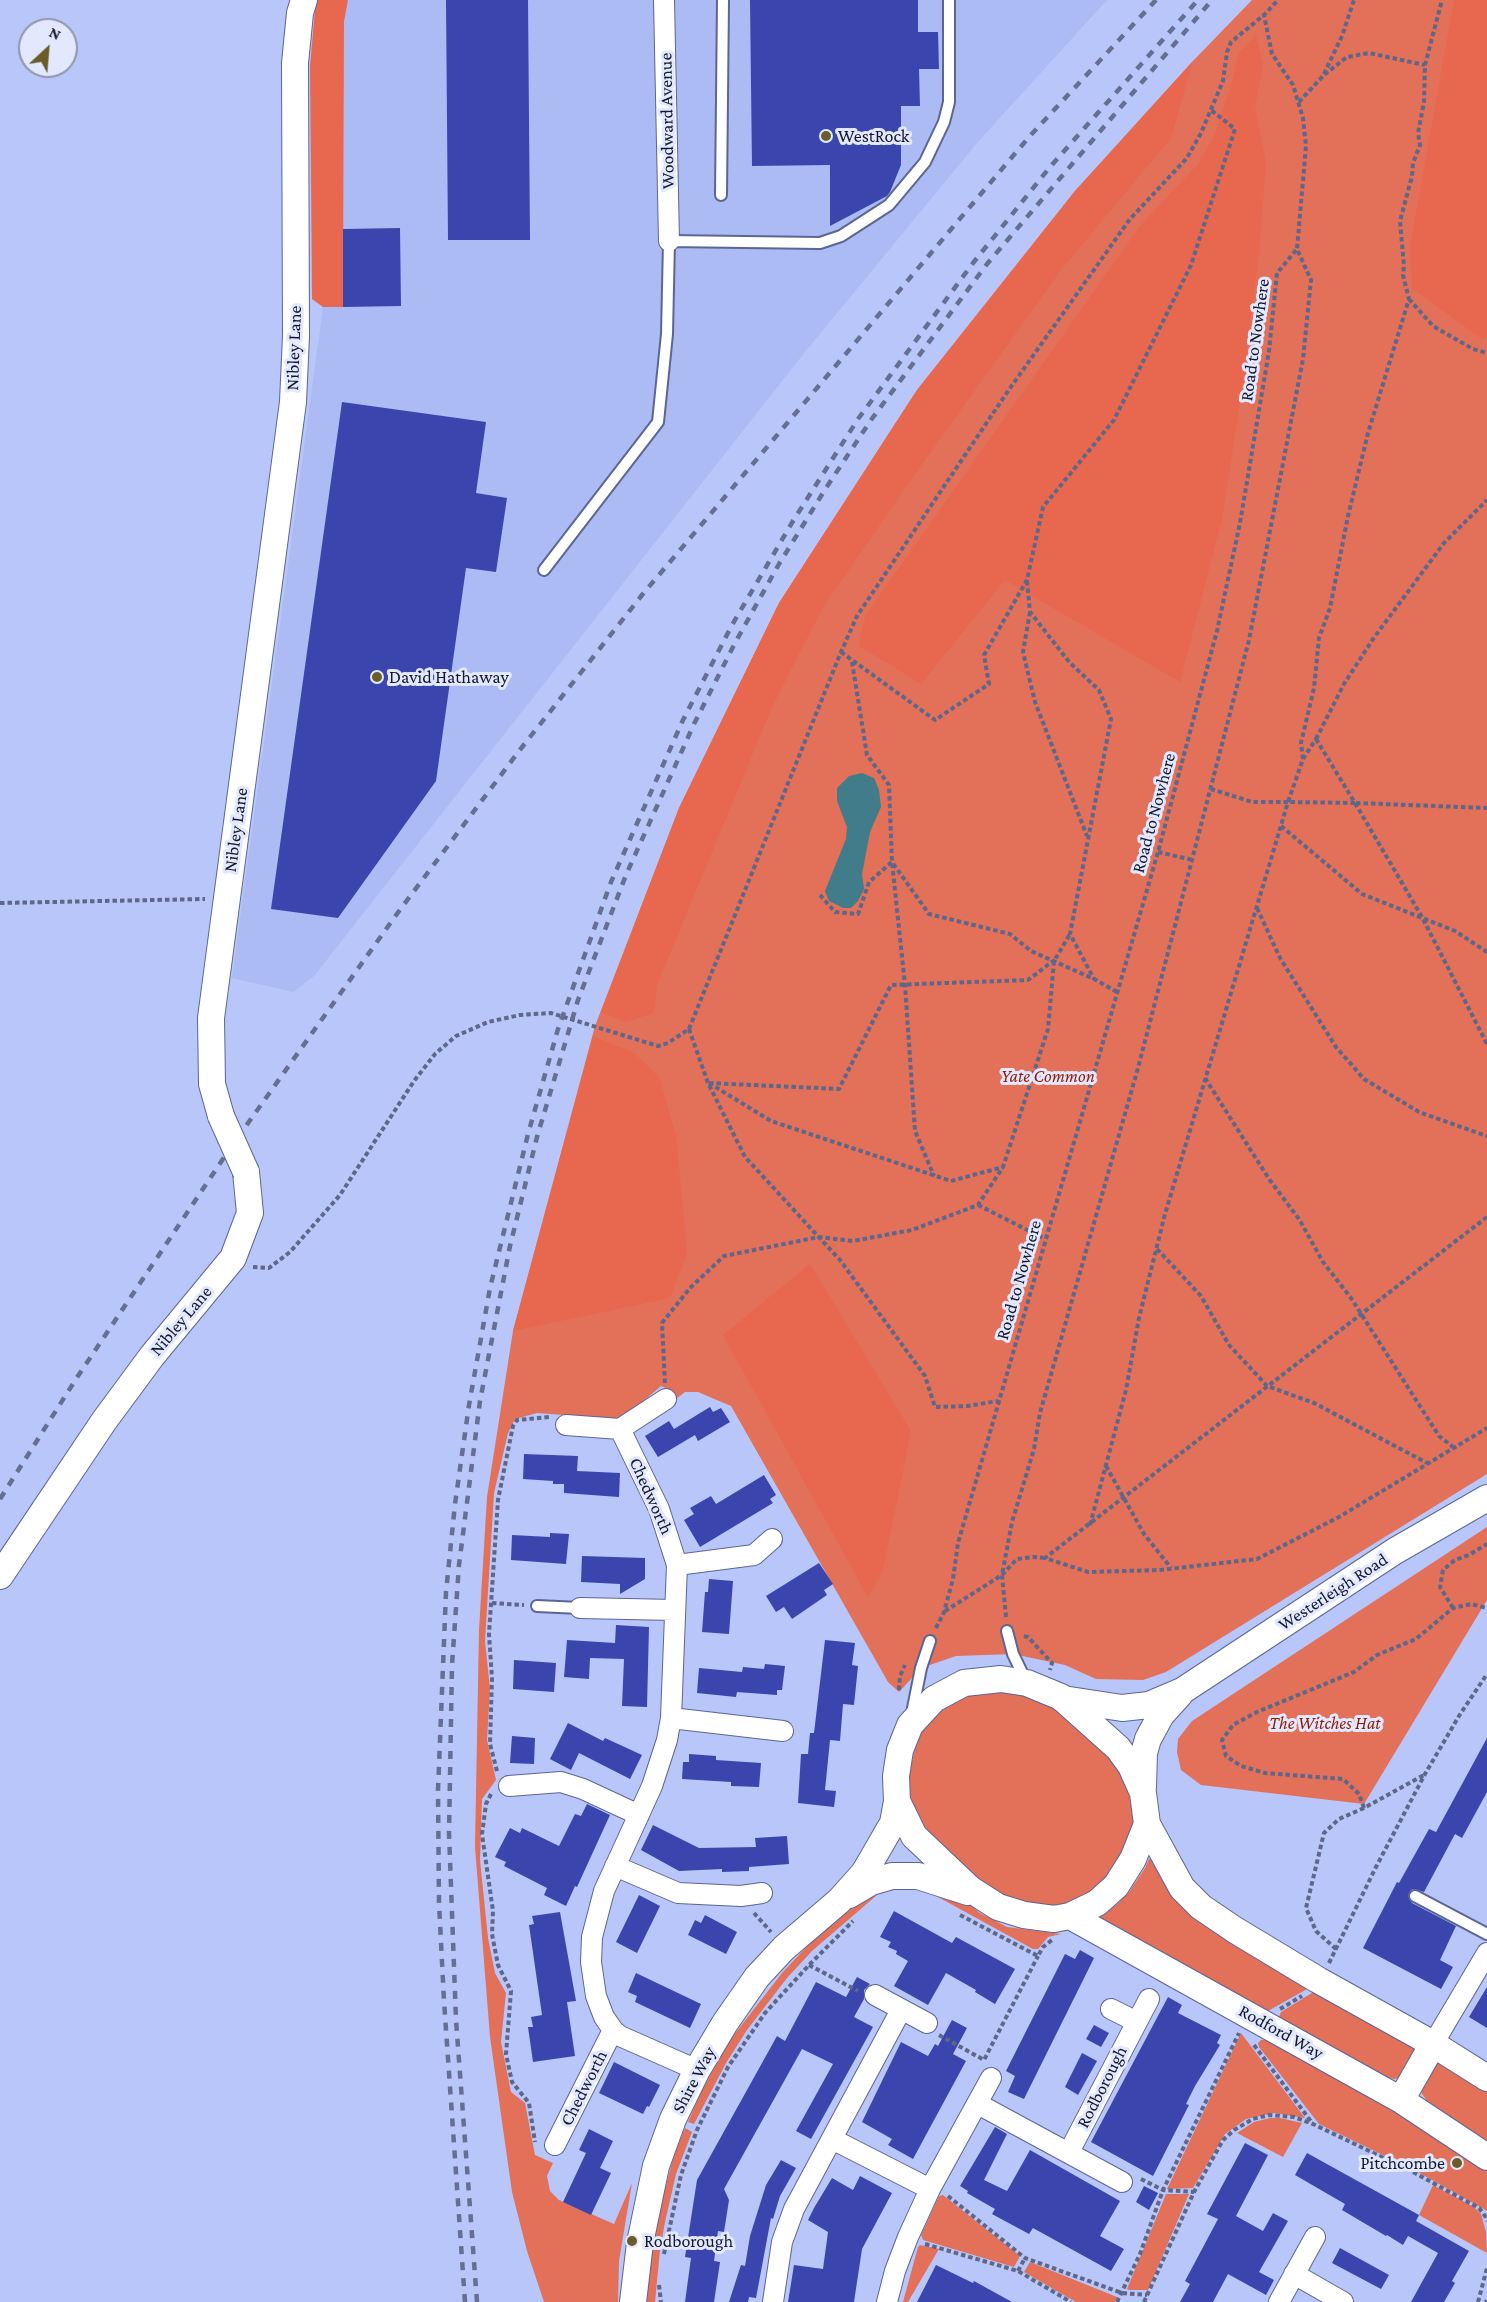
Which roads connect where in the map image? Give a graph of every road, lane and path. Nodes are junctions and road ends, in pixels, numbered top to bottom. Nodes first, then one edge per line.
1 (304, 0) edge
2 (664, 0) edge
3 (723, 0) edge
4 (949, 0) edge
5 (1278, 0) edge
6 (1354, 0) edge
7 (1442, 0) edge
8 (1264, 15) junction
9 (1425, 65) junction
10 (1324, 75) junction
11 (1298, 103) junction
12 (1211, 110) junction
13 (721, 195) dead end
14 (669, 241) junction
15 (1297, 249) junction
16 (1409, 299) junction
17 (1487, 353) edge
18 (1487, 500) edge
19 (544, 570) dead end
20 (1027, 580) junction
21 (1030, 612) junction
22 (841, 652) junction
23 (852, 661) junction
24 (1317, 739) junction
25 (1303, 759) junction
26 (1211, 789) junction
27 (1288, 802) junction
28 (1355, 803) junction
29 (1487, 808) edge
30 (1281, 826) junction
31 (1088, 837) junction
32 (1158, 852) junction
33 (1193, 860) junction
34 (892, 862) junction
35 (820, 895) dead end
36 (227, 899) junction
37 (0, 903) edge
38 (1257, 908) junction
39 (1422, 917) junction
40 (1070, 934) junction
41 (1487, 952) edge
42 (1054, 961) junction
43 (1094, 979) junction
44 (904, 985) junction
45 (1117, 992) junction
46 (689, 1029) junction
47 (1487, 1044) edge
48 (1205, 1077) junction
49 (708, 1083) junction
50 (1487, 1136) edge
51 (1002, 1167) junction
52 (934, 1176) junction
53 (978, 1205) junction
54 (1487, 1216) edge
55 (819, 1238) junction
56 (1046, 1239) junction
57 (1156, 1249) junction
58 (233, 1258) junction
59 (1360, 1314) junction
60 (1267, 1386) junction
61 (666, 1399) joint
62 (998, 1401) junction
63 (566, 1425) joint
64 (1487, 1428) edge
65 (620, 1429) junction
66 (1453, 1447) junction
67 (1427, 1463) junction
68 (1106, 1465) junction
69 (1124, 1498) junction
70 (1487, 1498) edge
71 (1090, 1525) junction
72 (772, 1539) dead end
73 (1487, 1544) edge
74 (1045, 1558) junction
75 (677, 1566) junction
76 (1171, 1569) junction
77 (1002, 1575) junction
78 (0, 1576) edge
79 (492, 1603) junction
80 (537, 1606) joint
81 (580, 1608) joint
82 (1453, 1608) junction
83 (1487, 1608) edge
84 (674, 1610) junction
85 (944, 1612) junction
86 (1007, 1631) junction
87 (930, 1641) joint
88 (1045, 1690) junction
89 (1182, 1692) junction
90 (671, 1718) junction
91 (910, 1725) junction
92 (783, 1731) dead end
93 (1425, 1774) dead end
94 (501, 1785) junction
95 (1143, 1792) junction
96 (897, 1801) junction
97 (1364, 1808) junction
98 (639, 1815) junction
99 (1147, 1824) junction
100 (615, 1866) junction
101 (762, 1893) dead end
102 (741, 1896) junction
103 (1415, 1896) dead end
104 (986, 1899) junction
105 (848, 1910) junction
106 (956, 1912) dead end
107 (1070, 1916) junction
108 (1487, 1934) edge
109 (1058, 1939) dead end
110 (784, 1948) junction
111 (1336, 1949) dead end
112 (1487, 1953) edge
113 (1038, 1956) junction
114 (809, 1965) junction
115 (876, 1995) joint
116 (1149, 1998) dead end
117 (1111, 2009) dead end
118 (902, 2010) junction
119 (1136, 2021) junction
120 (1241, 2028) dead end
121 (932, 2029) joint
122 (613, 2030) junction
123 (1433, 2044) junction
124 (697, 2070) junction
125 (1487, 2078) edge
126 (991, 2079) dead end
127 (1401, 2100) junction
128 (978, 2104) junction
129 (1313, 2124) junction
130 (832, 2139) junction
131 (555, 2145) joint
132 (1069, 2152) junction
133 (1487, 2157) edge
134 (1122, 2182) joint
135 (930, 2188) junction
136 (1194, 2192) junction
137 (1486, 2216) edge
138 (1487, 2221) edge
139 (908, 2237) junction
140 (1315, 2237) dead end
141 (1025, 2258) junction
142 (662, 2261) dead end
143 (1487, 2268) edge
144 (1018, 2271) junction
145 (1294, 2274) junction
146 (659, 2284) dead end
147 (1147, 2295) junction
148 (633, 2302) edge
149 (661, 2302) edge
150 (773, 2302) edge
151 (887, 2302) edge
152 (1071, 2302) edge
153 (1144, 2302) edge
154 (1279, 2302) edge
155 (1343, 2302) edge
156 (1478, 2302) edge

1 - 36 street, Nibley Lane
2 - 14 street, Woodward Avenue
3 - 13 lane
4 - 14 lane
5 - 8 path
6 - 10 path
7 - 9 path
8 - 11 path
8 - 12 path
9 - 10 path
9 - 16 path
10 - 11 path
11 - 15 path
12 - 20 path
12 - 22 path
14 - 19 lane
15 - 26 path
15 - 32 path, Road to Nowhere
16 - 17 path
16 - 25 path
18 - 24 path
20 - 21 path
20 - 23 path
21 - 31 path
21 - 31 path
22 - 23 path
22 - 46 path
23 - 34 path
24 - 25 path
24 - 28 path
25 - 27 path
26 - 27 path
26 - 33 path
27 - 28 path
27 - 30 path
28 - 29 path
28 - 39 path
30 - 38 path
30 - 39 path
31 - 40 path
32 - 33 path
32 - 45 path, Road to Nowhere
33 - 77 path
34 - 35 path
34 - 42 path
34 - 44 path
36 - 37 path
36 - 58 street, Nibley Lane, bridge
38 - 48 path
38 - 50 path
39 - 41 path
39 - 47 path
40 - 42 path
40 - 43 path
42 - 43 path
42 - 44 path
42 - 51 path
43 - 45 path
44 - 49 path
44 - 52 path
45 - 56 path, Road to Nowhere
46 - 49 path
46 - 58 path
48 - 57 path
48 - 59 path
49 - 52 path
49 - 55 path
51 - 52 path
51 - 53 path
53 - 55 path
53 - 56 path
54 - 59 path
55 - 61 path
55 - 62 path
56 - 62 path, Road to Nowhere
57 - 60 path
57 - 68 path
58 - 78 street, Nibley Lane
59 - 60 path
59 - 66 path
60 - 67 path
60 - 69 path
61 - 65 street
62 - 85 path, Road to Nowhere
63 - 65 street
63 - 79 path
64 - 66 path
65 - 75 street, Chedworth
66 - 67 path
67 - 76 path
68 - 69 path
68 - 71 path
69 - 71 path
69 - 76 path
70 - 89 street, Westerleigh Road
71 - 74 path
72 - 75 street
73 - 82 path
74 - 76 path
74 - 77 path
75 - 84 street, Chedworth
77 - 85 path
77 - 86 path
79 - 80 path
79 - 94 path
80 - 81 lane
81 - 84 street
82 - 83 path
82 - 97 path
84 - 90 street, Chedworth
85 - 87 path, Road to Nowhere
86 - 88 lane
86 - 88 path
87 - 91 lane
88 - 89 street, Westerleigh Road
88 - 91 street, Westerleigh Road
88 - 95 street
89 - 95 street, Westerleigh Road
90 - 92 street
90 - 98 street, Chedworth
91 - 96 street
93 - 97 path
94 - 98 street
94 - 131 path
95 - 99 street
96 - 104 street
96 - 105 street, Shire Way
97 - 111 path
98 - 100 street, Chedworth
99 - 107 street
99 - 123 street
100 - 102 street
100 - 122 street, Chedworth
101 - 102 street
102 - 110 path
103 - 108 lane
104 - 105 street, Shire Way
104 - 107 street
105 - 110 street, Shire Way
105 - 114 path
106 - 113 path
107 - 127 street, Rodford Way
109 - 113 path
110 - 124 street, Shire Way
112 - 123 street
113 - 121 path
114 - 115 path
114 - 142 path
115 - 118 street
116 - 119 street, Rodborough
117 - 119 street
118 - 121 street
118 - 130 street
119 - 132 street, Rodborough
120 - 129 path
122 - 124 street, Chedworth
122 - 131 street, Chedworth
123 - 125 street
123 - 127 street
124 - 148 street, Shire Way
126 - 128 street
127 - 133 street, Rodford Way
128 - 132 street
128 - 135 street
129 - 136 path
129 - 137 path
130 - 135 street
130 - 150 street
132 - 134 street
134 - 136 path
135 - 139 street
135 - 141 path
136 - 147 path
137 - 138 path
139 - 144 path
139 - 151 street
140 - 145 street
141 - 144 path
141 - 147 path
143 - 156 path
144 - 152 path
145 - 154 street
145 - 155 street
146 - 149 path
147 - 153 path

